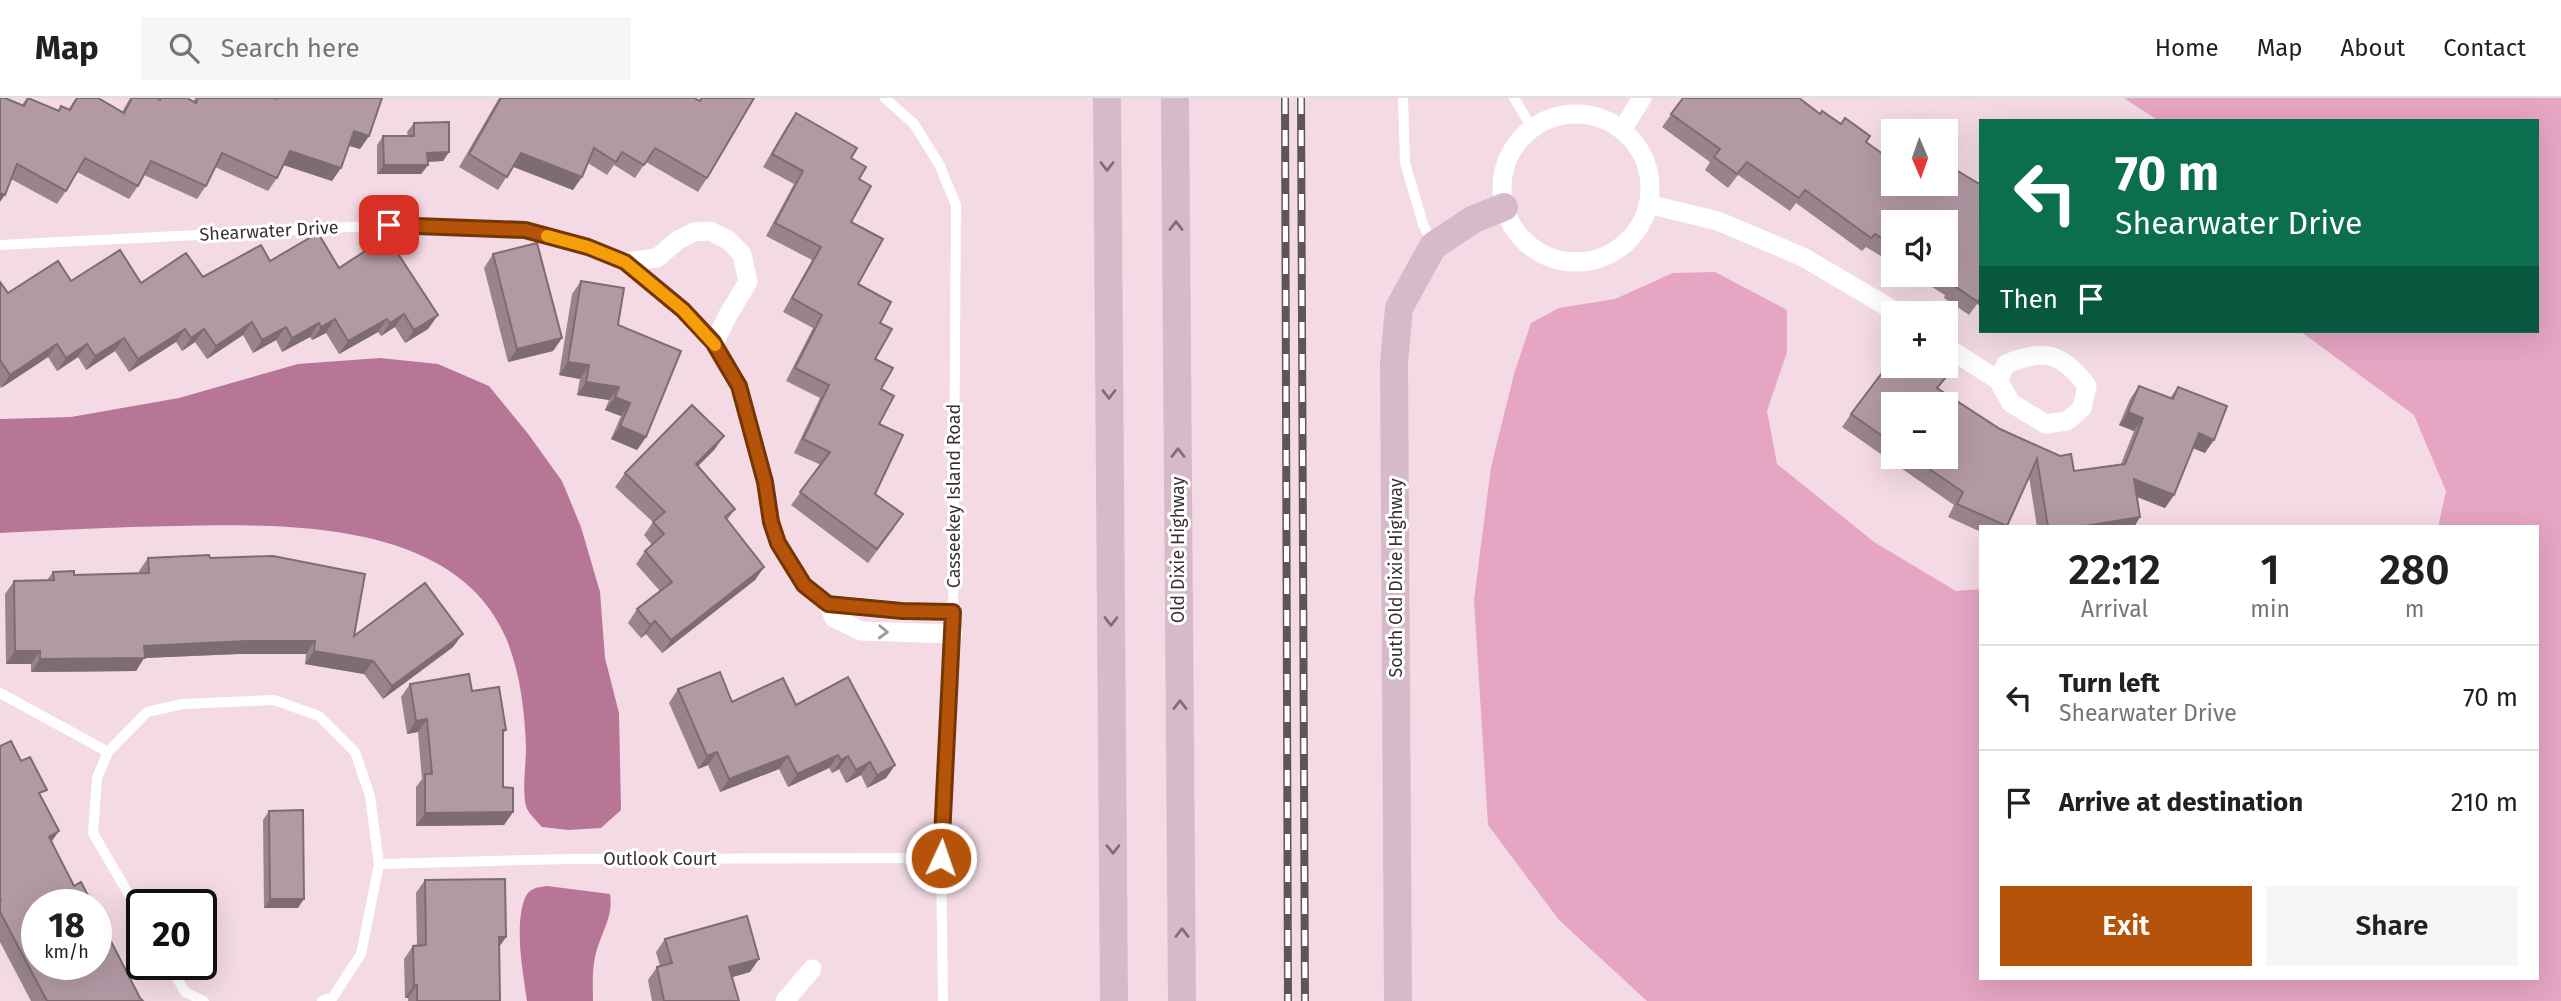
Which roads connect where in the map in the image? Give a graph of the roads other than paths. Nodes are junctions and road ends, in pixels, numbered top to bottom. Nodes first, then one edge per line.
1 (884, 98) edge
2 (1107, 98) edge
3 (1175, 98) edge
4 (1403, 98) edge
5 (1514, 98) edge
6 (1642, 98) edge
7 (1532, 128) junction
8 (1622, 130) junction
9 (1648, 204) junction
10 (1504, 206) junction
11 (0, 245) edge
12 (1433, 246) junction
13 (625, 262) junction
14 (1881, 303) edge
15 (715, 344) junction
16 (1958, 355) edge
17 (1998, 380) junction
18 (828, 604) junction
19 (953, 612) junction
20 (953, 634) junction
21 (0, 693) edge
22 (107, 752) junction
23 (941, 858) junction
24 (379, 864) junction
25 (126, 890) edge
26 (812, 969) dead end
27 (178, 980) edge
28 (204, 1001) edge
29 (322, 1001) edge
30 (785, 1001) edge
31 (943, 1001) edge
32 (1114, 1001) edge
33 (1182, 1001) edge
34 (1398, 1001) edge

1 - 19 lane, Casseekey Island Road
2 -> 32 main road
33 -> 3 main road, Old Dixie Highway
4 - 12 lane
5 - 7 lane
6 - 8 street
7 - 8 street
7 - 10 street
8 - 9 street
9 - 10 street
9 - 14 street
10 - 12 main road, South Old Dixie Highway
11 - 13 lane, Shearwater Drive
12 - 34 main road, South Old Dixie Highway
13 - 15 lane, Shearwater Drive
13 - 15 street
15 - 18 lane, Shearwater Drive
16 - 17 street
17 - 17 street
18 - 19 street
18 -> 20 street, Shearwater Drive
19 - 20 lane, Casseekey Island Road
20 - 23 lane, Casseekey Island Road
21 - 22 lane
22 - 24 lane
22 - 25 lane
23 - 24 lane, Outlook Court
23 - 31 lane, Casseekey Island Road
24 - 29 lane
26 - 30 street
27 - 28 lane

